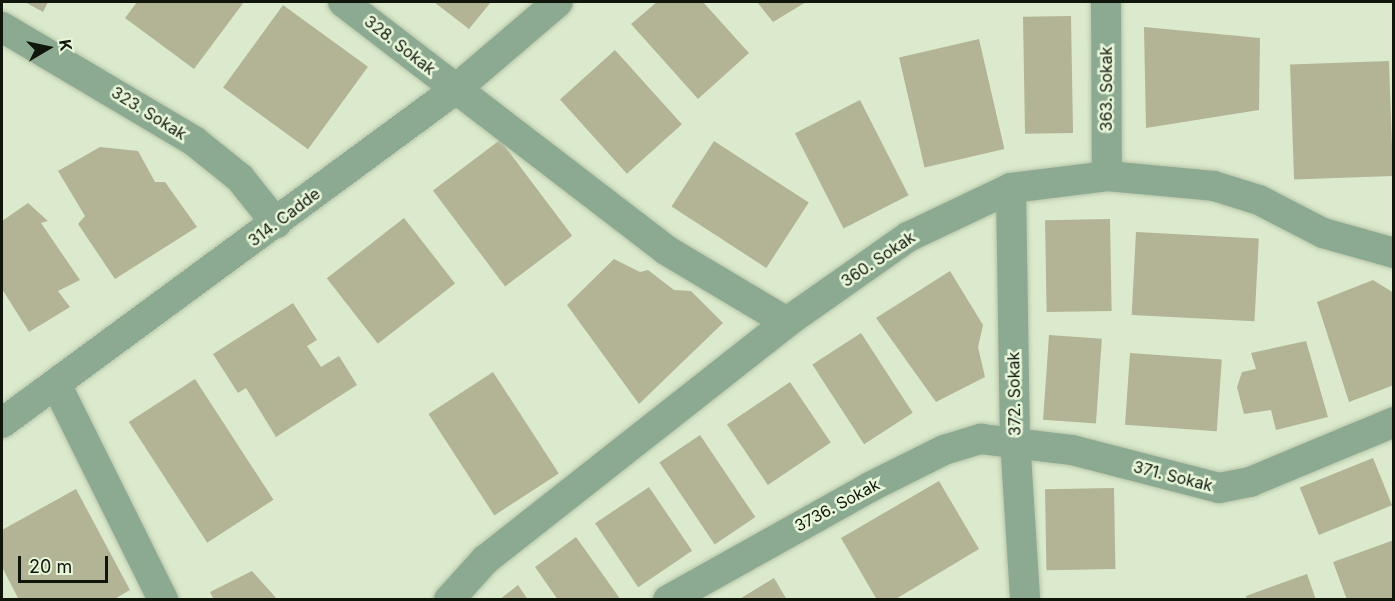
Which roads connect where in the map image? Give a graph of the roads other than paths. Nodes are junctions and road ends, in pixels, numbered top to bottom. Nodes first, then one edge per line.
1 (343, 2) edge
2 (558, 2) edge
3 (1106, 2) edge
4 (2, 27) edge
5 (456, 89) junction
6 (1107, 176) junction
7 (1011, 188) junction
8 (276, 223) junction
9 (1394, 253) edge
10 (787, 322) junction
11 (57, 386) junction
12 (1394, 422) edge
13 (2, 423) edge
14 (1015, 439) junction
15 (163, 600) edge
16 (449, 600) edge
17 (668, 600) edge
18 (1025, 600) edge

1 - 5 street, 328. Sokak
2 - 5 street, 314. Cadde
3 - 6 street, 363. Sokak
4 - 8 street, 323. Sokak
5 - 8 street, 314. Cadde
5 - 10 street, 328. Sokak
6 - 7 street, 360. Sokak
6 - 9 street, 360. Sokak
7 - 10 street, 360. Sokak
7 - 14 street, 372. Sokak
8 - 11 street, 314. Cadde
10 - 16 street, 360. Sokak
11 - 13 street, 314. Cadde
11 - 15 street
12 - 14 street, 371. Sokak
14 - 17 street, 3736. Sokak
14 - 18 street, 372. Sokak

